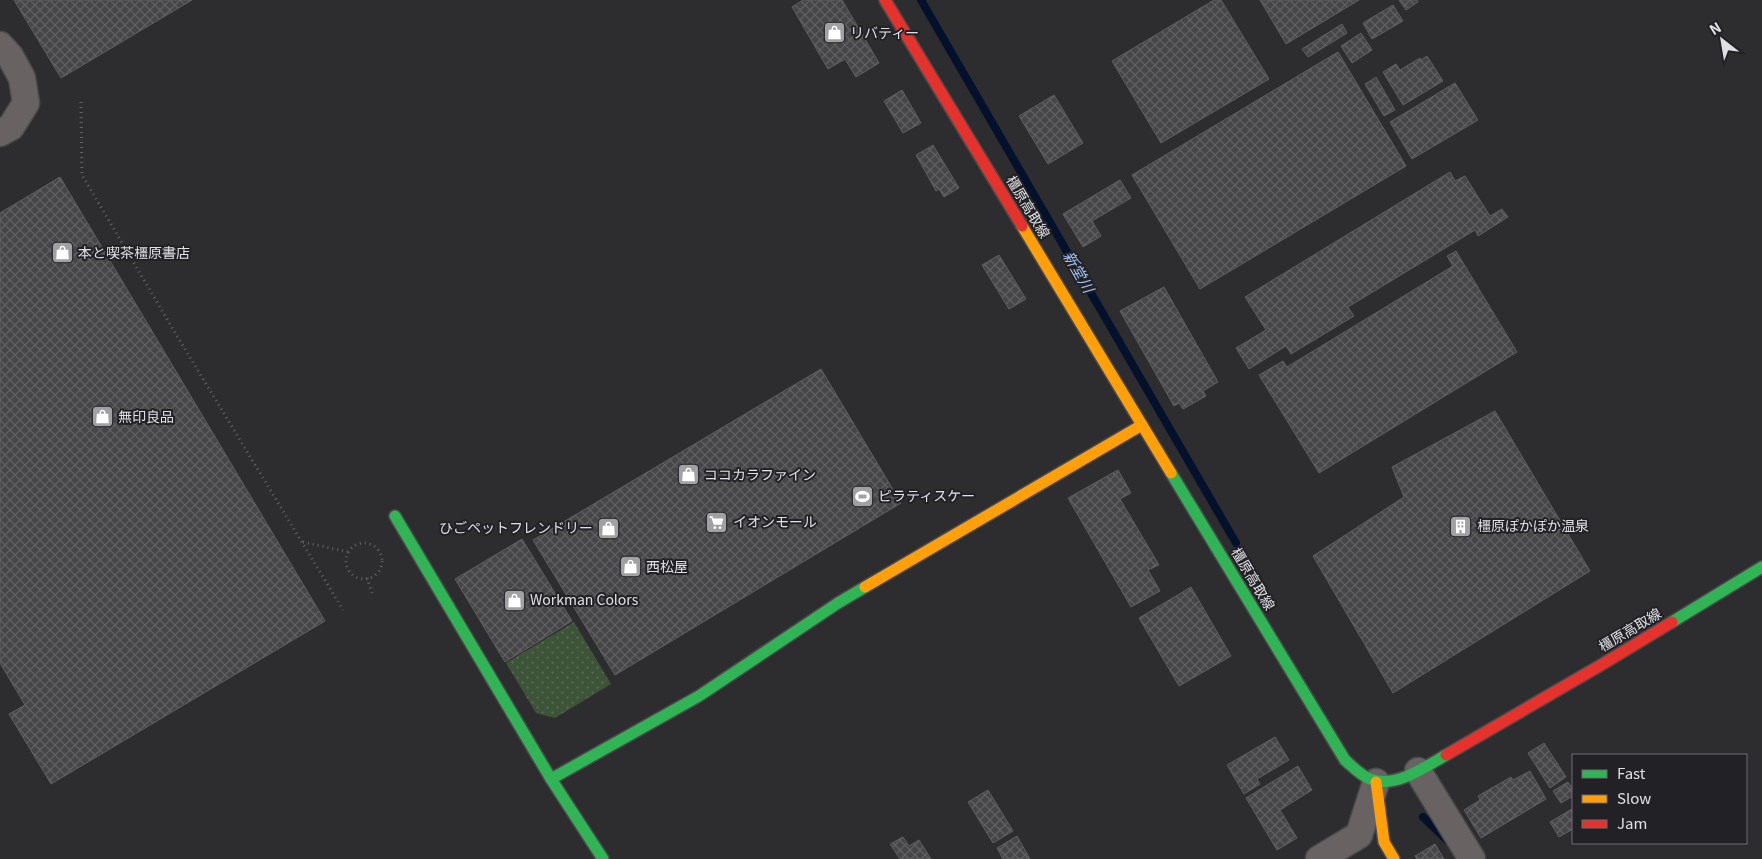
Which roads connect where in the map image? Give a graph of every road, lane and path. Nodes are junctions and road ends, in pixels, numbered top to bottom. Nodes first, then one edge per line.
1 (885, 0) edge
2 (0, 45) edge
3 (81, 102) dead end
4 (0, 133) edge
5 (1142, 425) junction
6 (395, 516) dead end
7 (302, 542) junction
8 (348, 552) junction
9 (1762, 567) edge
10 (367, 578) junction
11 (372, 593) dead end
12 (343, 610) dead end
13 (1418, 771) junction
14 (551, 779) junction
15 (1376, 782) junction
16 (603, 859) edge
17 (1319, 859) edge
18 (1394, 859) edge
19 (1472, 859) edge

1 - 5 main road, 橿原高取線
2 - 4 street
3 - 7 path
5 - 14 main road
5 - 15 main road, 橿原高取線
6 - 14 main road
7 - 8 path
7 - 12 path
8 - 10 path
8 - 10 path
9 - 13 main road, 橿原高取線
10 - 11 path
13 - 15 main road, 橿原高取線
13 - 19 street
14 - 16 main road
15 - 17 street
15 - 18 main road

